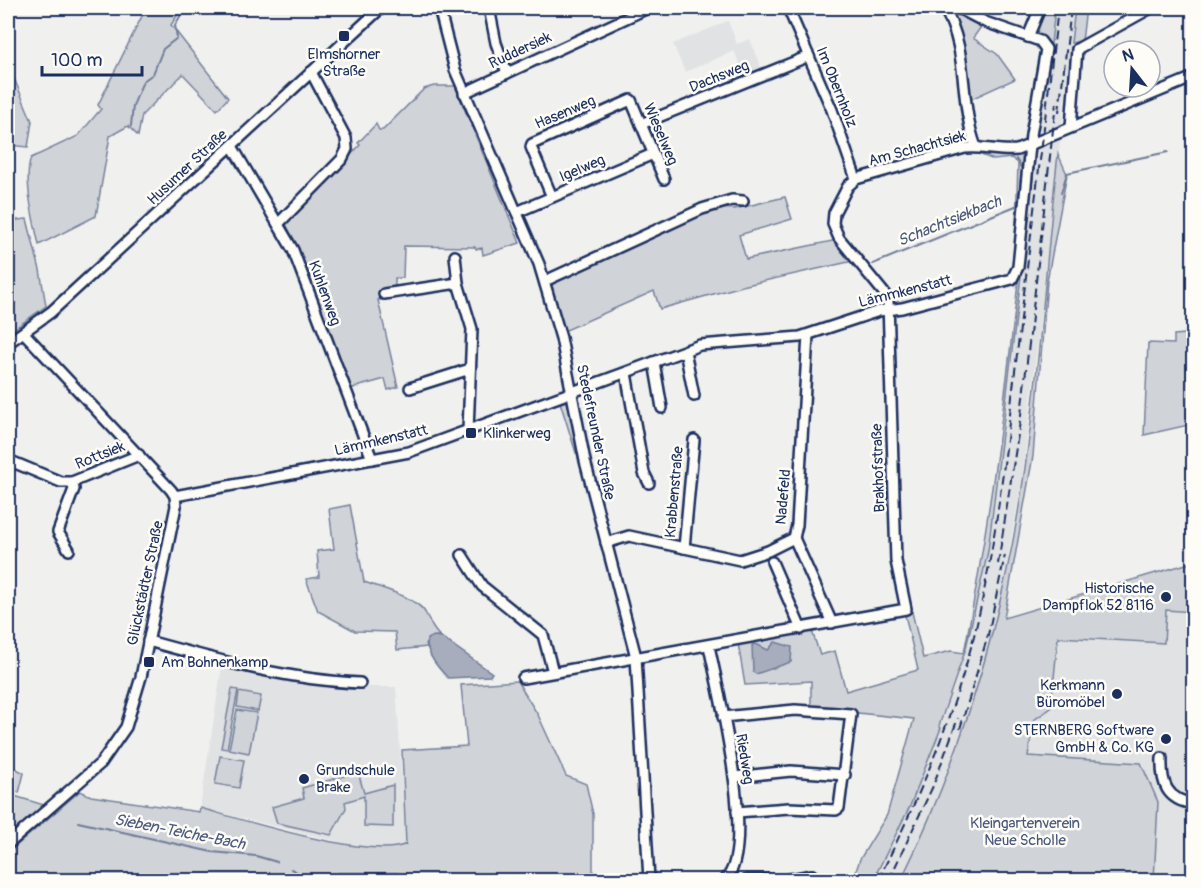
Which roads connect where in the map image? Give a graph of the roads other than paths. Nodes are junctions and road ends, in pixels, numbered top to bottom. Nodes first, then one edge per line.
1 (381, 8) edge
2 (439, 8) edge
3 (489, 8) edge
4 (648, 8) edge
5 (788, 8) edge
6 (945, 8) edge
7 (958, 8) edge
8 (1040, 8) edge
9 (1151, 8) edge
10 (1028, 37) junction
11 (809, 56) junction
12 (311, 72) junction
13 (507, 73) junction
14 (1194, 77) edge
15 (468, 92) junction
16 (631, 100) joint
17 (640, 124) junction
18 (1071, 127) junction
19 (1030, 145) junction
20 (232, 147) junction
21 (976, 147) junction
22 (653, 154) junction
23 (664, 179) dead end
24 (853, 180) junction
25 (552, 197) junction
26 (743, 201) dead end
27 (520, 211) junction
28 (278, 224) junction
29 (455, 256) dead end
30 (549, 279) junction
31 (458, 283) junction
32 (384, 294) dead end
33 (888, 310) junction
34 (24, 333) junction
35 (808, 335) junction
36 (8, 343) edge
37 (685, 351) junction
38 (654, 362) junction
39 (470, 369) junction
40 (626, 373) junction
41 (410, 388) dead end
42 (573, 392) junction
43 (694, 396) dead end
44 (662, 408) dead end
45 (468, 430) junction
46 (694, 440) dead end
47 (138, 455) junction
48 (372, 459) junction
49 (8, 460) edge
50 (72, 482) junction
51 (649, 483) dead end
52 (175, 496) junction
53 (794, 538) junction
54 (606, 543) junction
55 (684, 548) junction
56 (69, 550) dead end
57 (462, 555) dead end
58 (772, 562) dead end
59 (832, 623) junction
60 (801, 629) junction
61 (148, 641) junction
62 (709, 646) junction
63 (636, 657) junction
64 (554, 672) junction
65 (523, 678) dead end
66 (360, 683) dead end
67 (723, 717) junction
68 (1162, 758) dead end
69 (845, 775) junction
70 (734, 777) junction
71 (1194, 804) edge
72 (737, 812) junction
73 (8, 844) edge
74 (813, 875) dead end
75 (730, 879) edge
76 (649, 880) edge
77 (747, 880) edge

1 - 12 street, Husumer Straße
2 - 15 street, Stedefreunder Straße
3 - 13 street
4 - 13 street, Ruddersiek
5 - 11 street, Im Obernholz
6 - 21 street
7 - 10 street
8 - 10 street
9 - 18 street
10 - 19 street
11 - 17 street, Dachsweg
11 - 24 street, Im Obernholz
12 - 20 street, Husumer Straße
12 - 28 street
13 - 15 street, Ruddersiek
14 - 18 street, Am Schachtsiek
15 - 27 street, Stedefreunder Straße
16 - 17 street, Wieselweg
16 - 25 street, Hasenweg
17 - 22 street, Wieselweg
18 - 19 street, Am Schachtsiek
19 - 21 street, Am Schachtsiek
19 - 33 street, Lämmkenstatt
20 - 28 street, Kuhlenweg
20 - 34 street, Husumer Straße
21 - 24 street, Am Schachtsiek
22 - 23 street, Wieselweg
22 - 25 street, Igelweg
24 - 33 street, Brakhofstraße
25 - 27 street, Igelweg
26 - 30 street
27 - 30 street, Stedefreunder Straße
28 - 48 street, Kuhlenweg
29 - 31 street
30 - 42 street, Stedefreunder Straße
31 - 32 street
31 - 39 street
33 - 35 street, Lämmkenstatt
33 - 59 street, Brakhofstraße
34 - 36 street, Husumer Straße
34 - 47 street
35 - 37 street, Lämmkenstatt
35 - 53 street, Nadefeld
37 - 38 street, Lämmkenstatt
37 - 43 street
38 - 40 street, Lämmkenstatt
38 - 44 street
39 - 41 street
39 - 45 street
40 - 42 street, Lämmkenstatt
40 - 51 street
42 - 45 street, Lämmkenstatt
42 - 54 street, Stedefreunder Straße
45 - 48 street, Lämmkenstatt
46 - 55 street, Krabbenstraße
47 - 50 street, Rottsiek
47 - 52 street
48 - 52 street, Lämmkenstatt
49 - 50 street, Rottsiek
50 - 56 street, Rottsiek
52 - 61 street, Glückstädter Straße
53 - 55 street, Nadefeld
53 - 59 street
54 - 55 street, Nadefeld
54 - 63 street, Stedefreunder Straße
57 - 64 street
58 - 60 street
59 - 60 street, Brakhofstraße
60 - 62 street, Brakhofstraße
61 - 66 street
61 - 73 street, Glückstädter Straße
62 - 63 street, Brakhofstraße
62 - 67 street, Riedweg
63 - 64 street
63 - 76 street, Stedefreunder Straße
64 - 65 street
67 - 69 street
67 - 70 street, Riedweg
68 - 71 street
69 - 70 street
69 - 72 street
70 - 72 street, Riedweg
72 - 75 street, Riedweg
74 - 77 street

